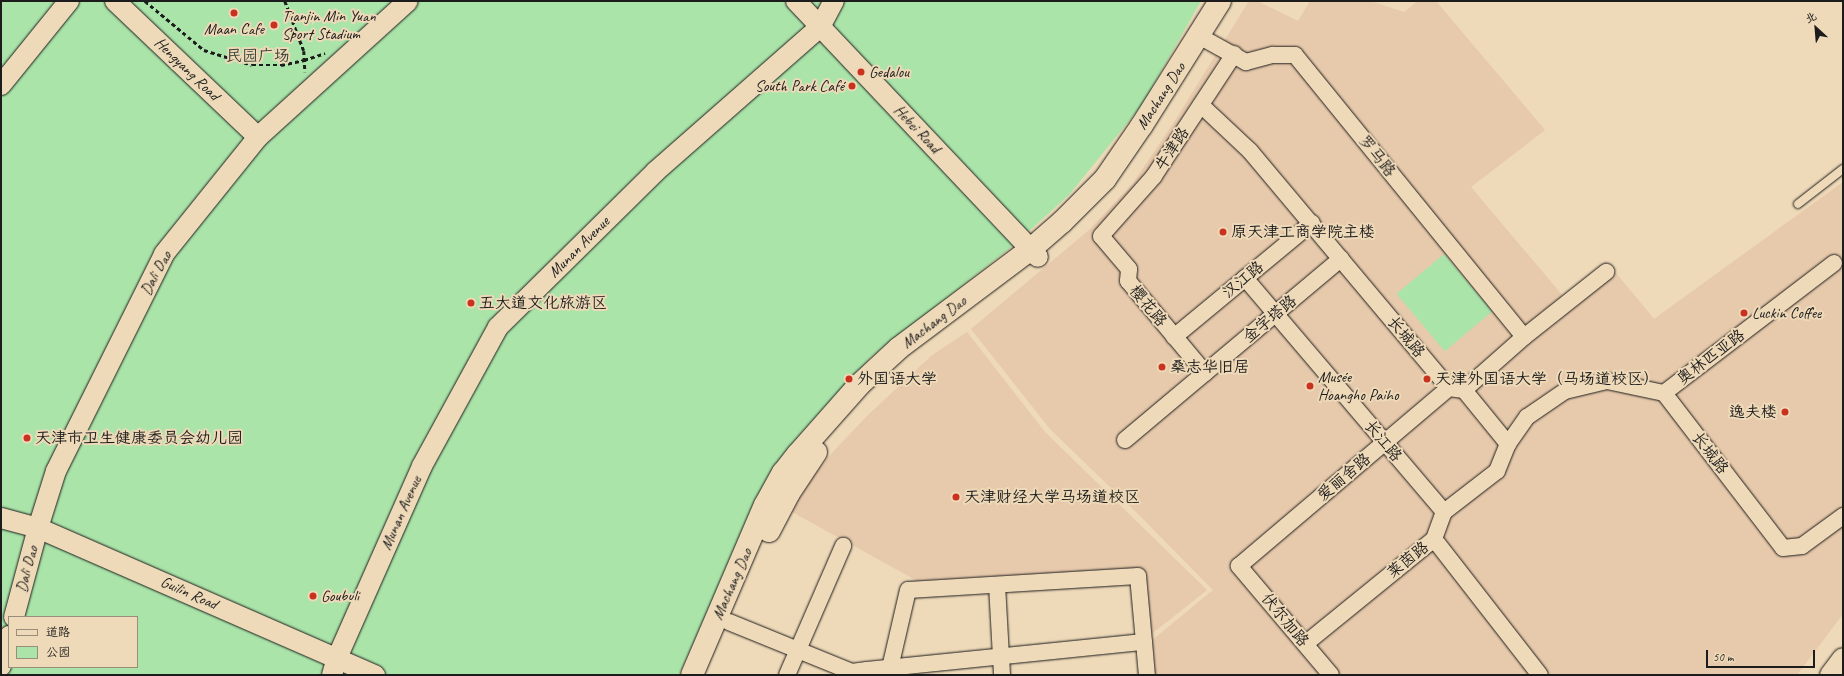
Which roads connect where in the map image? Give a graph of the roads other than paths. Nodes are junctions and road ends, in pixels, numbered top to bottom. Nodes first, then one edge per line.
1 (69, 1) edge
2 (115, 1) edge
3 (408, 1) edge
4 (796, 1) edge
5 (834, 1) edge
6 (1220, 1) edge
7 (1233, 1) edge
8 (820, 27) junction
9 (1204, 39) junction
10 (1234, 54) junction
11 (1, 85) edge
12 (1201, 105) junction
13 (258, 137) junction
14 (1843, 169) edge
15 (1798, 204) dead end
16 (1312, 223) junction
17 (1101, 236) joint
18 (1035, 253) junction
19 (1341, 259) junction
20 (1834, 263) dead end
21 (1606, 272) dead end
22 (1245, 278) junction
23 (1276, 314) junction
24 (1174, 337) junction
25 (1524, 337) junction
26 (1205, 373) junction
27 (1457, 389) junction
28 (1664, 393) junction
29 (1125, 440) dead end
30 (1385, 442) junction
31 (1508, 444) junction
32 (1444, 512) junction
33 (1843, 516) edge
34 (1, 518) edge
35 (38, 528) junction
36 (1434, 539) junction
37 (843, 546) dead end
38 (1239, 566) joint
39 (997, 585) junction
40 (14, 616) edge
41 (729, 622) junction
42 (8, 640) edge
43 (1144, 642) junction
44 (1305, 644) junction
45 (798, 649) junction
46 (1001, 657) junction
47 (1843, 658) edge
48 (1, 666) edge
49 (335, 666) edge
50 (890, 668) junction
51 (867, 673) edge
52 (375, 675) edge
53 (692, 675) edge
54 (707, 675) edge
55 (787, 675) edge
56 (1002, 675) edge
57 (1147, 675) edge
58 (1331, 675) edge
59 (1540, 675) edge
60 (1830, 675) edge

1 - 11 street
2 - 13 street, Hengyang Road
3 - 13 street, Dali Dao
4 - 8 street, Hebei Road
5 - 8 street, Munan Avenue
6 - 9 main road, Machang Dao
7 - 9 main road, Machang Dao
8 - 18 street, Hebei Road
8 - 49 street, Munan Avenue
9 - 10 street, 罗马路
9 - 18 main road, Machang Dao
10 - 12 street, 牛津路
10 - 25 street, 罗马路
12 - 16 street, 长城路
12 - 17 street, 牛津路
13 - 35 street, Dali Dao
14 - 15 lane
16 - 19 street, 长城路
16 - 22 street, 汉江路
17 - 24 street, 樱花路
18 - 41 main road, Machang Dao
18 - 53 main road, Machang Dao
19 - 23 street, 金字塔路
19 - 27 street, 长城路
20 - 28 street, 奥林匹亚路
21 - 25 street, 爱丽舍路
22 - 23 street, 长江路
22 - 24 street, 汉江路
23 - 26 street, 金字塔路
23 - 30 street, 长江路
24 - 26 street, 樱花路
25 - 27 street, 爱丽舍路
26 - 29 street, 金字塔路
27 - 30 street, 爱丽舍路
27 - 31 street, 长城路
28 - 31 street
28 - 33 street, 长城路
30 - 32 street, 长江路
30 - 38 street, 爱丽舍路
31 - 32 street
32 - 36 street, 莱茵路
34 - 35 street, Guilin Road
35 - 40 street, Dali Dao
35 - 49 street, Guilin Road
36 - 44 street, 莱茵路
36 - 59 street
37 - 45 street
38 - 44 street, 伏尔加路
39 - 43 street
39 - 46 street
39 - 50 street
41 - 45 street
41 - 54 main road, Machang Dao
42 - 48 street
43 - 46 street
43 - 57 street
44 - 58 street, 伏尔加路
45 - 51 street
45 - 55 street
46 - 50 street
46 - 56 street
47 - 60 street
49 - 52 street, Guilin Road
50 - 51 street

